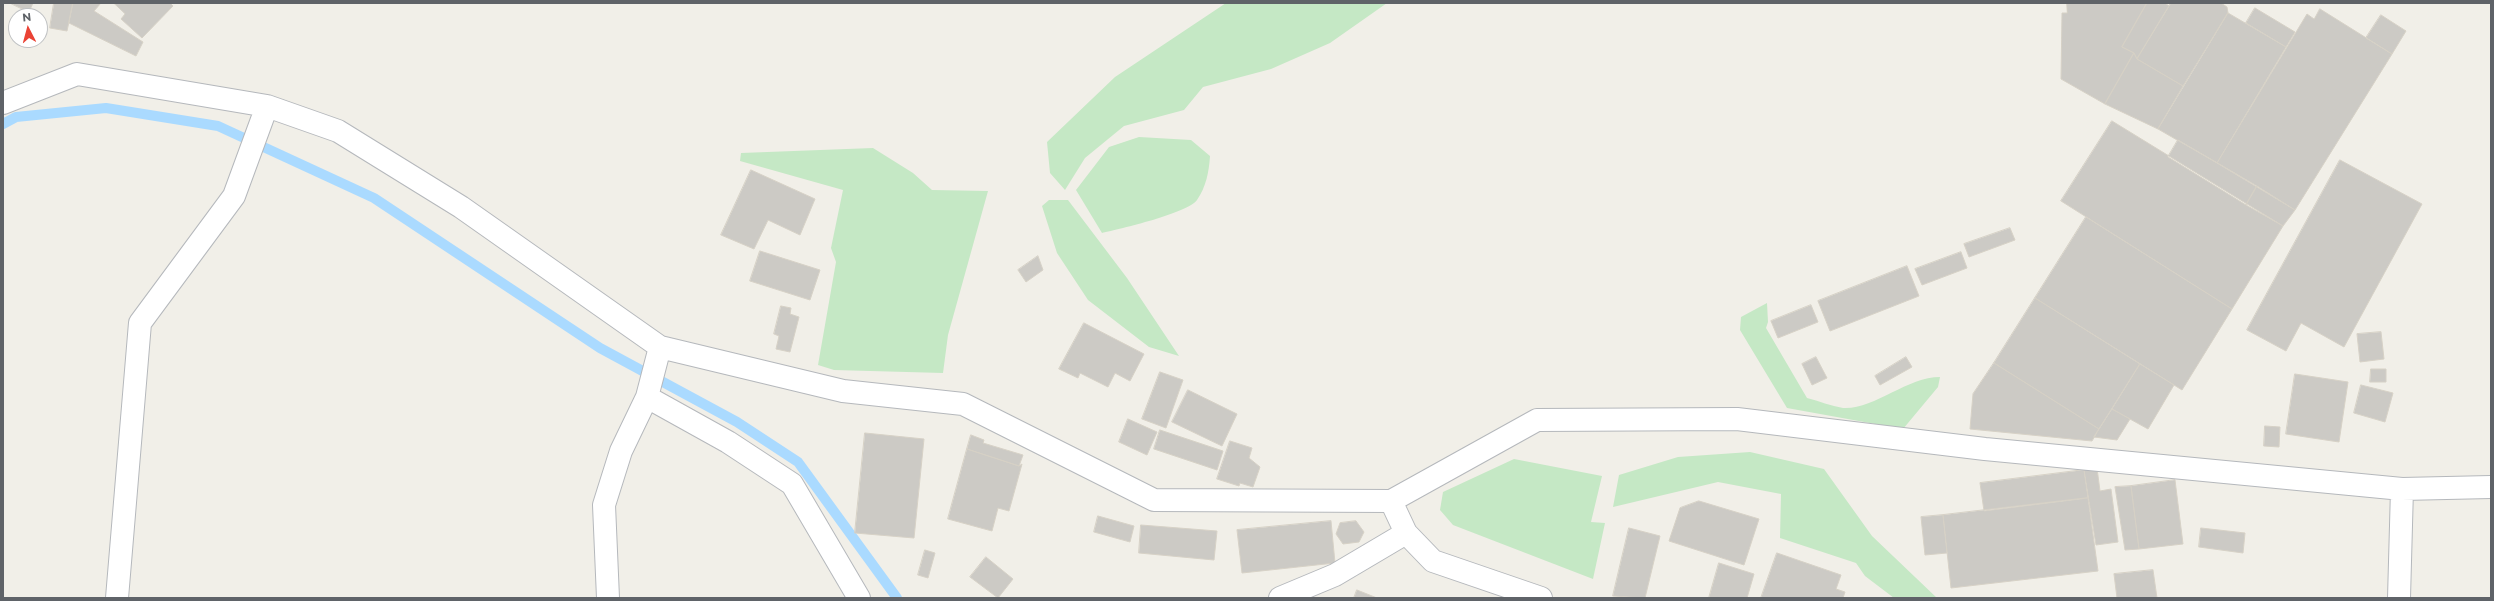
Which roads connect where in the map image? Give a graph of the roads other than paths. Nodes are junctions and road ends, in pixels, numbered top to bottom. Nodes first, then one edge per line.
1 (3, 103) edge
2 (264, 113) junction
3 (660, 347) junction
4 (647, 397) junction
5 (2491, 488) edge
6 (2402, 489) junction
7 (1391, 501) junction
8 (1406, 533) junction
9 (117, 598) edge
10 (608, 598) edge
11 (859, 598) edge
12 (1280, 598) edge
13 (1541, 598) edge
14 (2399, 598) edge

1 - 2 street
2 - 3 street
2 - 9 street
3 - 4 street
3 - 7 street
4 - 10 street
4 - 11 street
5 - 6 street
6 - 7 street
6 - 14 street
7 - 8 street
8 - 12 street
8 - 13 street

